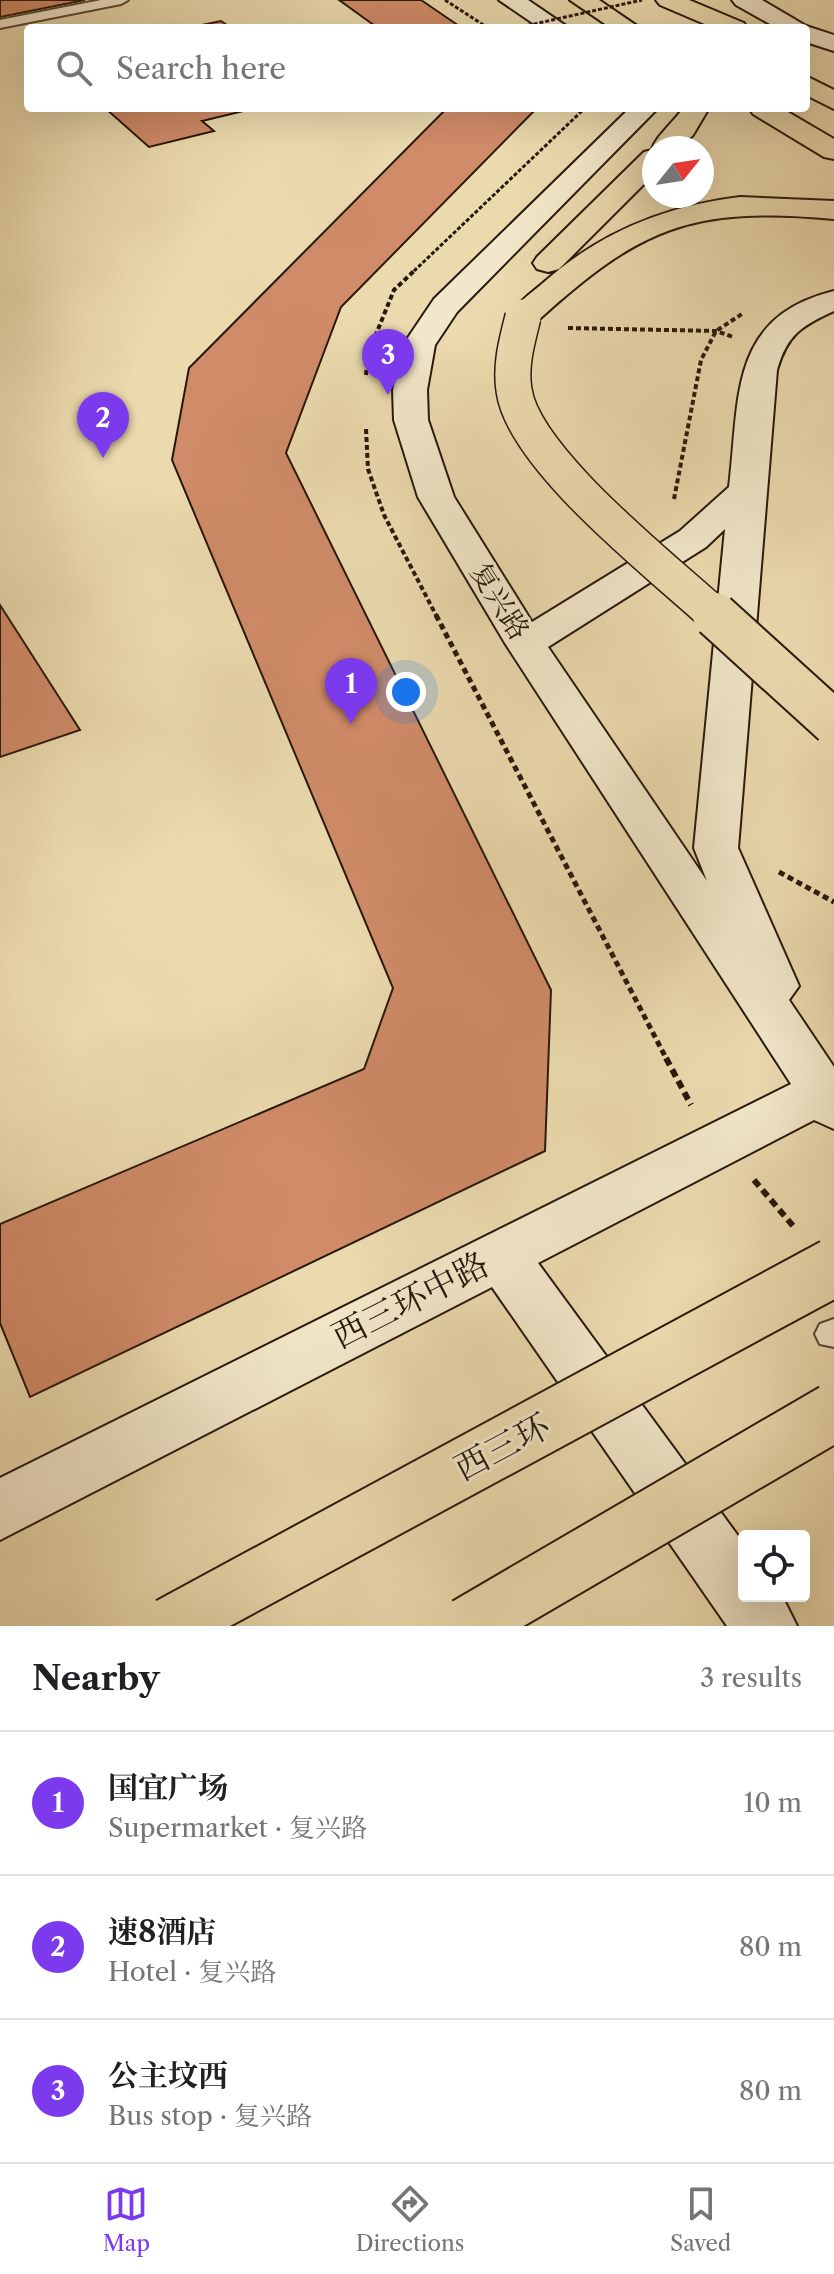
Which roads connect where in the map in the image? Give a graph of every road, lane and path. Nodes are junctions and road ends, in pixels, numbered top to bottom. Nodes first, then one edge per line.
1 (121, 0) edge
2 (445, 0) edge
3 (511, 0) edge
4 (582, 0) edge
5 (642, 0) edge
6 (659, 0) edge
7 (668, 0) edge
8 (744, 0) edge
9 (0, 24) edge
10 (483, 24) edge
11 (534, 24) edge
12 (550, 24) edge
13 (621, 24) edge
14 (701, 24) edge
15 (725, 24) edge
16 (788, 24) edge
17 (810, 35) edge
18 (834, 44) edge
19 (810, 60) edge
20 (834, 70) edge
21 (810, 86) edge
22 (834, 101) edge
23 (581, 112) edge
24 (641, 112) edge
25 (694, 112) edge
26 (769, 112) edge
27 (676, 136) edge
28 (834, 151) edge
29 (642, 170) edge
30 (834, 210) edge
31 (475, 213) dead end
32 (834, 300) edge
33 (523, 317) junction
34 (747, 490) junction
35 (384, 515) dead end
36 (525, 643) junction
37 (834, 723) edge
38 (827, 1100) edge
39 (722, 1142) junction
40 (819, 1252) edge
41 (500, 1254) junction
42 (834, 1412) edge
43 (0, 1510) edge
44 (170, 1626) edge
45 (467, 1626) edge
46 (765, 1626) edge

1 - 9 lane
2 - 10 path
3 - 12 street
4 - 13 highway
5 - 11 path, bridge
6 - 14 highway
7 - 15 highway
8 - 16 street
17 - 18 street
19 - 20 highway
21 - 22 highway
23 - 31 path
24 - 36 street, 复兴路
25 - 27 highway
26 - 28 highway
29 - 33 highway
30 - 33 highway
32 - 34 street
33 - 37 highway, bridge
34 - 36 street
34 - 38 street
35 - 39 path
36 - 38 street, 复兴路
38 - 39 street, 西三环中路
39 - 40 path
39 - 41 street, 西三环中路
40 - 44 highway, 西三环, bridge
41 - 43 street, 西三环中路
41 - 46 street
42 - 45 highway, bridge

